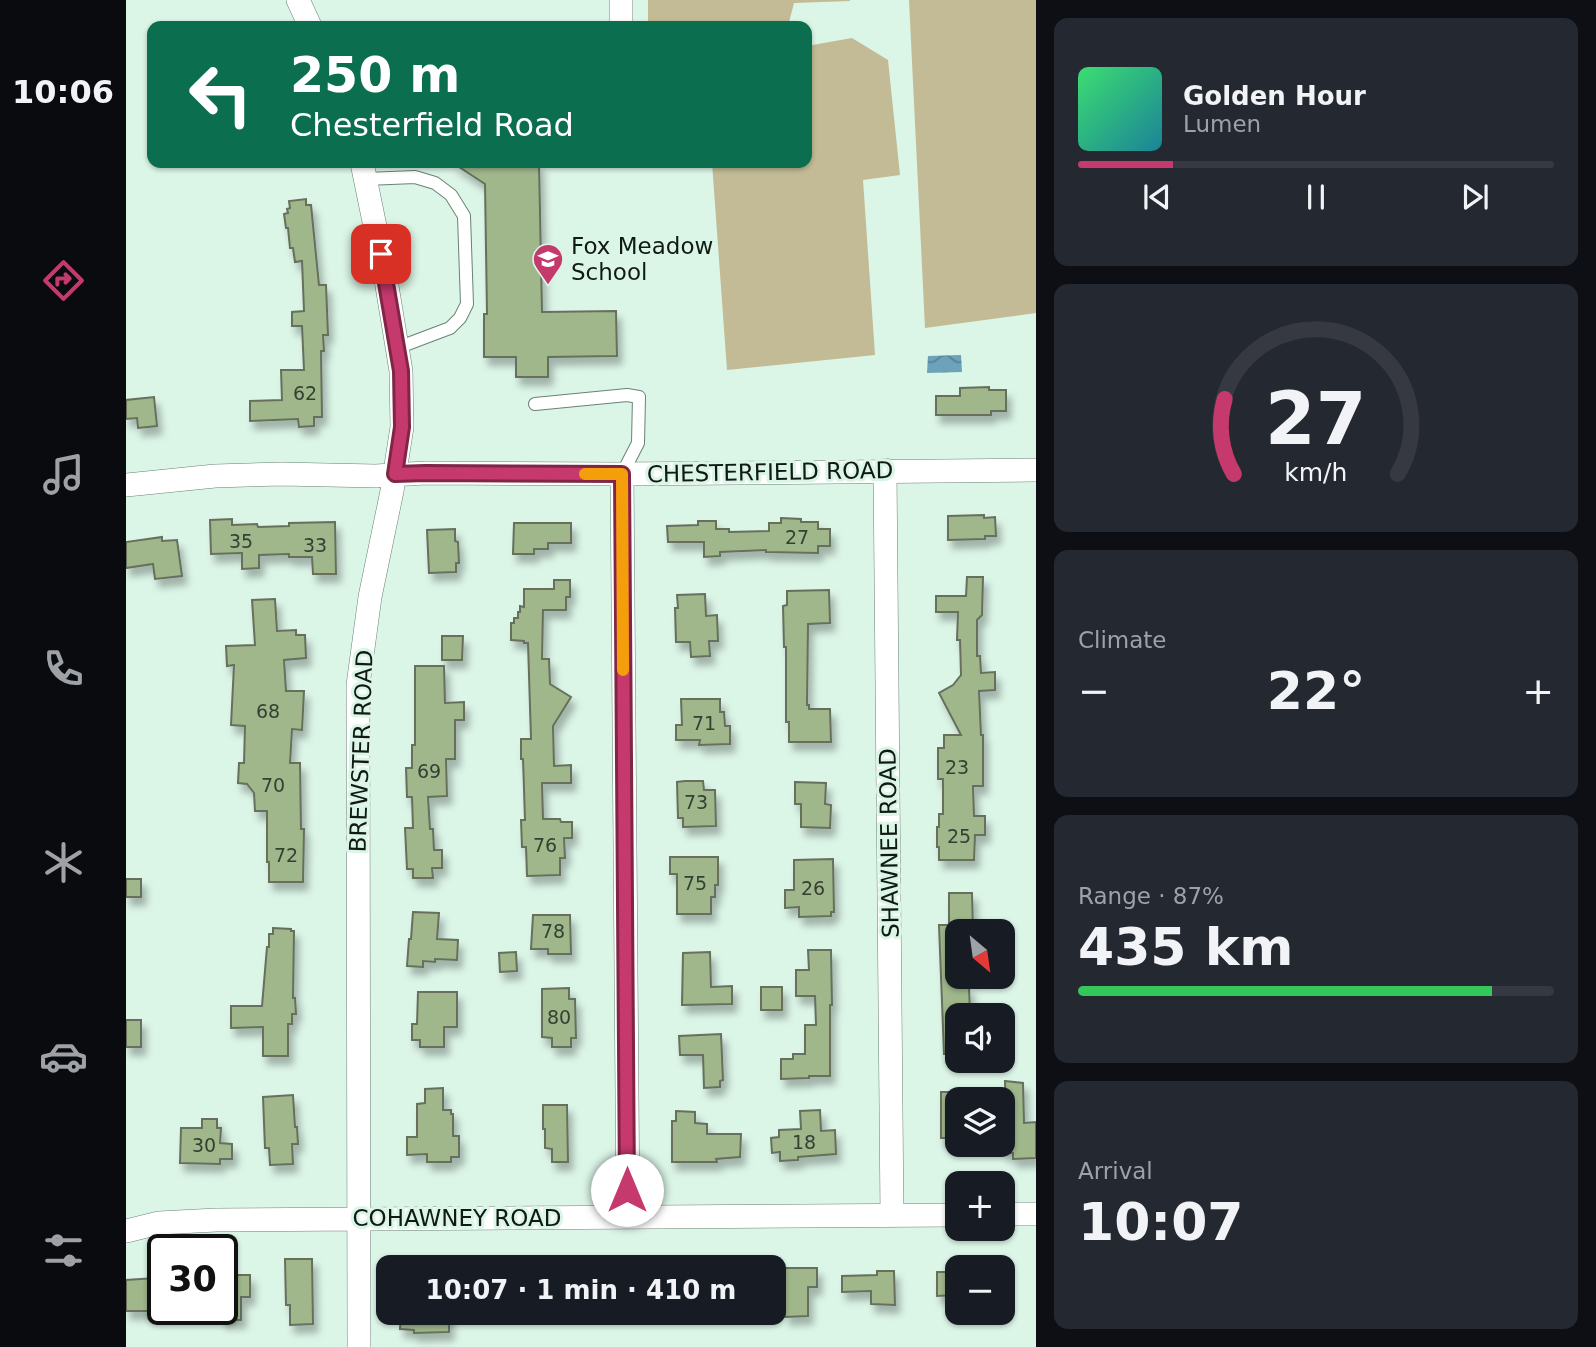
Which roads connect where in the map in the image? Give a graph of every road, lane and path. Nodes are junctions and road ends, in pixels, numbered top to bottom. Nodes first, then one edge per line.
1 (298, 0) edge
2 (621, 0) edge
3 (308, 21) edge
4 (621, 21) edge
5 (364, 171) edge
6 (397, 348) junction
7 (535, 404) dead end
8 (885, 470) junction
9 (1036, 470) edge
10 (395, 474) junction
11 (622, 474) junction
12 (126, 485) edge
13 (1015, 1214) edge
14 (1036, 1214) edge
15 (945, 1215) edge
16 (892, 1216) junction
17 (628, 1217) junction
18 (358, 1218) junction
19 (126, 1231) edge
20 (359, 1347) edge

1 - 3 street
2 - 4 street
5 - 6 street, BREWSTER ROAD
5 - 6 lane
6 - 10 street, BREWSTER ROAD
7 - 11 lane
8 - 9 street, CHESTERFIELD ROAD
8 - 11 street, CHESTERFIELD ROAD
8 - 16 street, SHAWNEE ROAD
10 - 11 street, CHESTERFIELD ROAD
10 - 12 street, CHESTERFIELD ROAD
10 - 18 street, BREWSTER ROAD
11 - 17 street
13 - 14 street
15 - 16 street, COHAWNEY ROAD
16 - 17 street, COHAWNEY ROAD
17 - 18 street, COHAWNEY ROAD
18 - 19 street, COHAWNEY ROAD
18 - 20 street, BREWSTER ROAD

